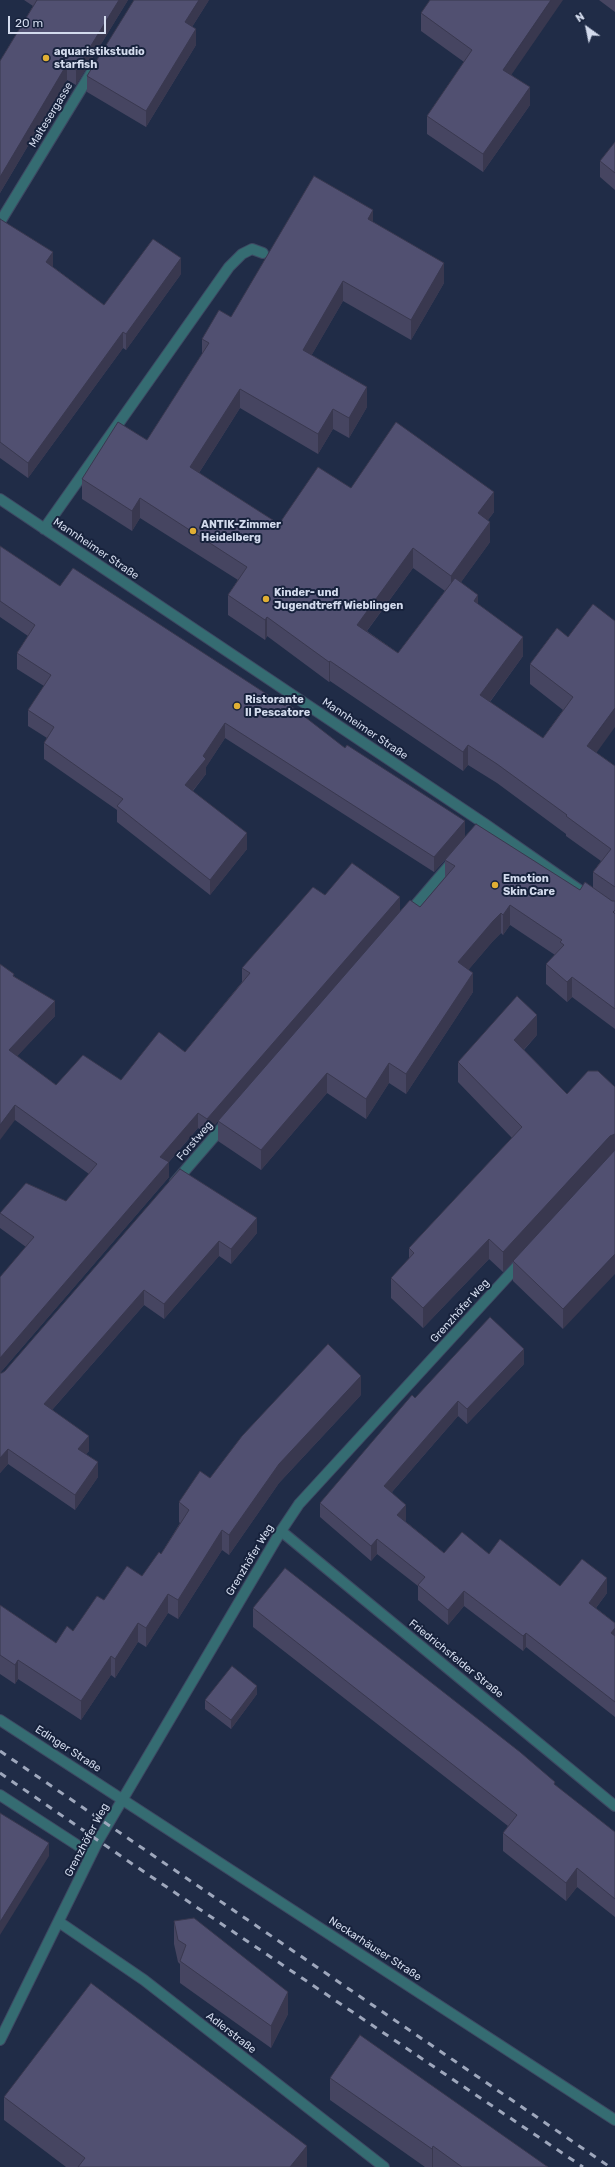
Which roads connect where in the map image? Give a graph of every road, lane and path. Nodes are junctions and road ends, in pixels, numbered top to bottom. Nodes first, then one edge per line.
1 (99, 60) edge
2 (0, 222) edge
3 (263, 253) dead end
4 (0, 499) edge
5 (44, 529) junction
6 (459, 854) edge
7 (595, 902) edge
8 (403, 920) edge
9 (236, 1112) edge
10 (168, 1190) edge
11 (526, 1257) edge
12 (281, 1531) junction
13 (0, 1720) edge
14 (0, 1795) edge
15 (122, 1799) junction
16 (615, 1806) edge
17 (91, 1854) junction
18 (59, 1922) junction
19 (0, 2040) edge
20 (615, 2120) edge
21 (384, 2167) edge

1 - 2 street, Maltesergasse
3 - 5 street
4 - 5 street, Mannheimer Straße
5 - 7 street, Mannheimer Straße
6 - 8 street
9 - 10 street, Forstweg
11 - 12 street, Grenzhöfer Weg
12 - 15 street, Grenzhöfer Weg
12 - 16 street, Friedrichsfelder Straße
13 - 15 street, Edinger Straße
14 - 17 street
15 - 17 street, Grenzhöfer Weg
15 - 20 street, Neckarhäuser Straße
17 - 18 street, Grenzhöfer Weg
18 - 19 street, Grenzhöfer Weg
18 - 21 street, Adlerstraße

